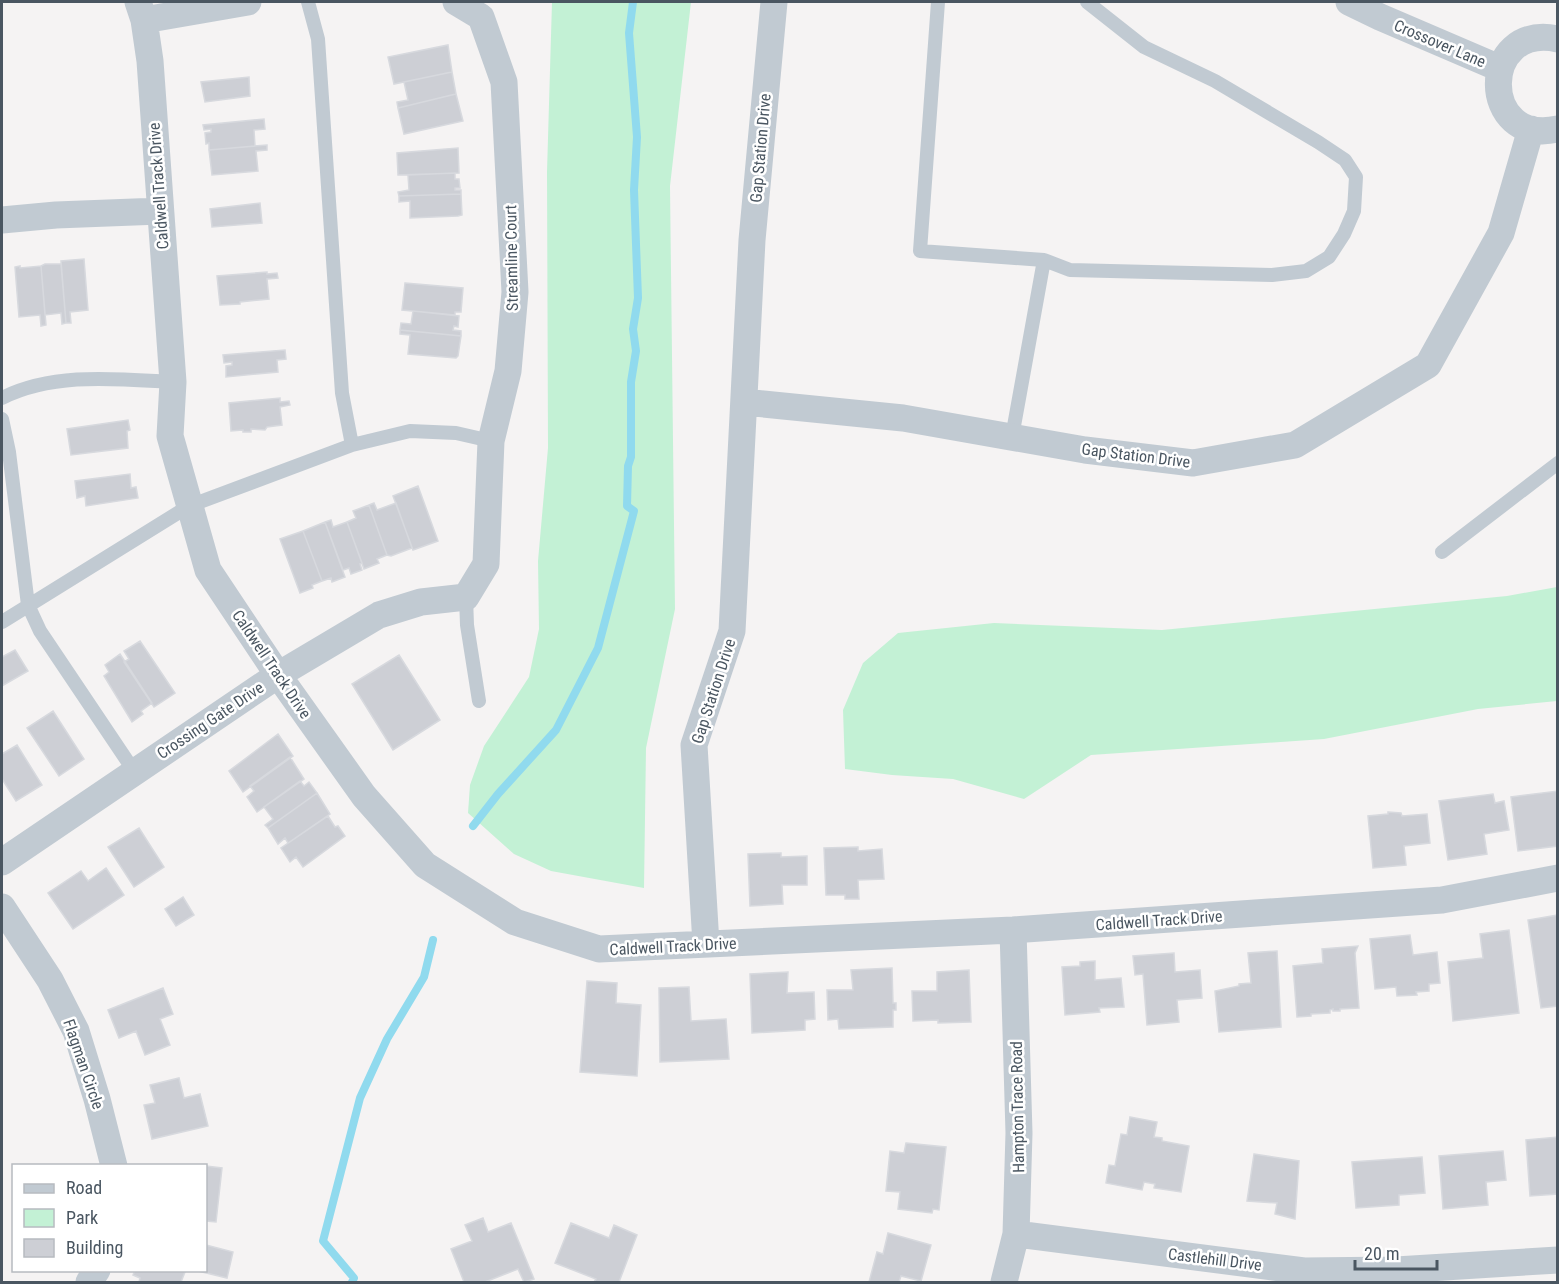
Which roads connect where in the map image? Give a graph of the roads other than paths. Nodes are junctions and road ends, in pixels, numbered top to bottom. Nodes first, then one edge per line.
1 (248, 2) edge
2 (308, 2) edge
3 (456, 2) edge
4 (774, 2) edge
5 (938, 2) edge
6 (1087, 2) edge
7 (1348, 2) edge
8 (141, 11) edge
9 (1557, 39) edge
10 (1499, 68) junction
11 (1530, 129) junction
12 (1557, 129) edge
13 (160, 211) junction
14 (2, 220) edge
15 (1044, 260) junction
16 (173, 382) junction
17 (4, 396) edge
18 (744, 402) junction
19 (2, 412) edge
20 (2, 419) edge
21 (1012, 437) junction
22 (491, 441) junction
23 (352, 445) junction
24 (1557, 463) edge
25 (189, 506) junction
26 (1442, 552) dead end
27 (466, 597) junction
28 (28, 605) junction
29 (2, 622) edge
30 (278, 675) junction
31 (479, 700) dead end
32 (134, 771) junction
33 (2, 862) edge
34 (1557, 878) edge
35 (2, 907) edge
36 (1013, 930) junction
37 (706, 944) junction
38 (113, 1164) edge
39 (1016, 1234) junction
40 (1557, 1260) edge
41 (1395, 1276) edge
42 (1004, 1282) edge

1 - 8 street
2 - 23 lane
3 - 22 street, Streamline Court
4 - 18 street, Gap Station Drive
5 - 15 lane
6 - 15 lane
7 - 10 street, Crossover Lane
8 - 13 street, Caldwell Track Drive
9 - 10 street
10 - 11 street
11 - 12 street
11 - 21 street, Gap Station Drive
13 - 14 street
13 - 16 street, Caldwell Track Drive
15 - 21 lane
16 - 17 lane
16 - 25 street, Caldwell Track Drive
17 - 19 lane
18 - 21 street, Gap Station Drive
18 - 37 street, Gap Station Drive
20 - 28 lane
22 - 23 lane
22 - 27 street, Streamline Court
23 - 25 lane
24 - 26 lane
25 - 28 lane
25 - 30 street, Caldwell Track Drive
27 - 30 street, Crossing Gate Drive
27 - 31 lane
28 - 29 lane
28 - 32 lane
30 - 32 street, Crossing Gate Drive
30 - 37 street, Caldwell Track Drive
32 - 33 street, Crossing Gate Drive
34 - 36 street, Caldwell Track Drive
35 - 38 street, Flagman Circle
36 - 37 street, Caldwell Track Drive
36 - 39 street, Hampton Trace Road
39 - 41 street, Castlehill Drive
39 - 42 street, Hampton Trace Road
40 - 41 street, Castlehill Drive

